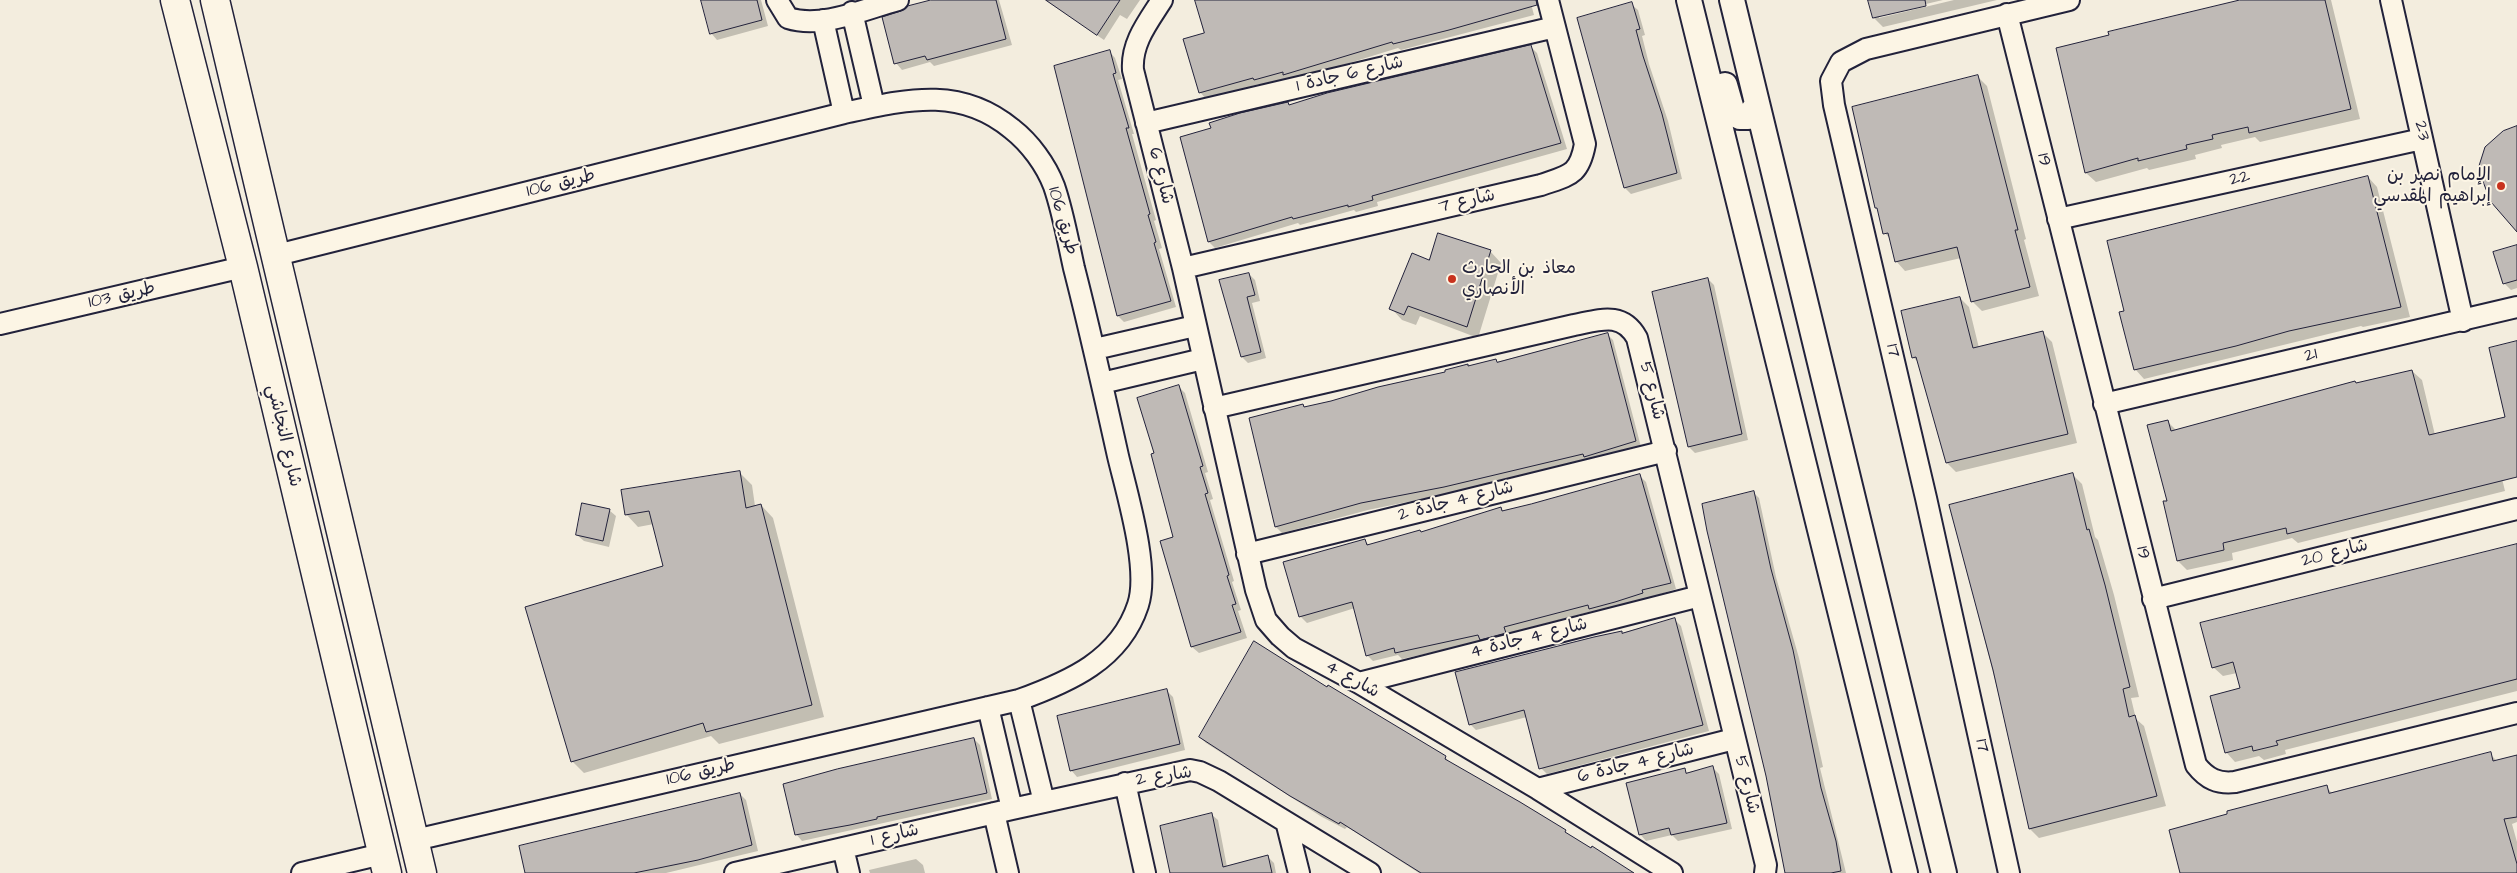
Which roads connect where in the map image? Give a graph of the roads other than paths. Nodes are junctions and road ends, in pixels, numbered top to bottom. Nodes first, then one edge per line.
1 (777, 0) edge
2 (898, 0) edge
3 (1162, 0) edge
4 (1548, 0) edge
5 (1689, 0) edge
6 (1699, 0) edge
7 (1732, 0) edge
8 (2069, 0) edge
9 (2391, 0) edge
10 (214, 2) edge
11 (181, 4) edge
12 (852, 12) junction
13 (2007, 14) junction
14 (823, 20) junction
15 (1554, 27) junction
16 (874, 106) junction
17 (1756, 106) junction
18 (844, 113) junction
19 (1146, 123) junction
20 (2422, 139) junction
21 (2058, 219) junction
22 (277, 255) junction
23 (244, 267) junction
24 (1183, 268) junction
25 (2517, 307) edge
26 (2463, 321) junction
27 (0, 324) edge
28 (1196, 326) junction
29 (1095, 350) junction
30 (1202, 359) junction
31 (1102, 383) junction
32 (2104, 404) junction
33 (1214, 408) junction
34 (1666, 451) junction
35 (327, 467) junction
36 (292, 473) junction
37 (2517, 509) edge
38 (341, 527) junction
39 (308, 539) junction
40 (1247, 554) junction
41 (1700, 596) junction
42 (2153, 599) junction
43 (1359, 682) junction
44 (1018, 700) junction
45 (988, 707) junction
46 (2517, 713) edge
47 (1734, 739) junction
48 (1125, 783) junction
49 (1538, 789) junction
50 (1044, 802) junction
51 (1003, 811) junction
52 (1287, 824) junction
53 (415, 840) junction
54 (843, 848) junction
55 (385, 864) edge
56 (302, 873) edge
57 (422, 873) edge
58 (735, 873) edge
59 (849, 873) edge
60 (1008, 873) edge
61 (1145, 873) edge
62 (1299, 873) edge
63 (1370, 873) edge
64 (1672, 873) edge
65 (1765, 873) edge
66 (1905, 873) edge
67 (1944, 873) edge
68 (2009, 873) edge

1 - 14 street
2 - 12 street
3 - 19 street, شارع 6
4 - 15 street, شارع 7
5 - 66 street
6 - 17 street
7 - 17 street
8 - 13 street, 17
9 - 20 street, 23
10 - 22 main road, شارع النجاشي
11 - 23 main road, شارع النجاشي
12 - 14 street
12 - 16 street
13 - 21 street, 19
13 - 68 street, 17
14 - 18 street
15 - 19 street, شارع 6 جادة 1
15 - 24 street, شارع 7
16 - 18 street, طريق 106
16 - 29 street, طريق 106
17 - 67 street
18 - 22 street, طريق 106
19 - 24 street, شارع 6
20 - 21 street, 22
20 - 26 street, 23
21 - 32 street, 19
22 - 35 main road, شارع النجاشي
23 - 27 street, طريق 103
23 - 36 main road, شارع النجاشي
24 - 28 street, شارع 6
25 - 26 street, 21
26 - 32 street, 21
28 - 29 street
28 - 30 street, شارع 6
29 - 31 street, طريق 106
30 - 31 street
30 - 33 street, شارع 4
31 - 44 street, طريق 106
32 - 42 street, 19
33 - 34 street, شارع 5
33 - 40 street, شارع 4
34 - 40 street, شارع 4 جادة 2
34 - 41 street, شارع 5
35 - 36 main road
35 - 38 main road, شارع النجاشي
36 - 39 main road, شارع النجاشي
37 - 42 street, شارع 20
38 - 39 main road
38 - 53 main road, شارع النجاشي
39 - 55 main road, شارع النجاشي
40 - 43 street, شارع 4
41 - 43 street, شارع 4 جادة 4
41 - 47 street, شارع 5
42 - 46 street, 19
43 - 49 street, شارع 4
44 - 45 street, طريق 106
44 - 50 street
45 - 51 street
45 - 53 street, طريق 106
47 - 49 street, شارع 4 جادة 6
47 - 65 street, شارع 5
48 - 50 street, شارع 2
48 - 52 street, شارع 2
48 - 61 street
49 - 64 street, شارع 4
50 - 51 street, شارع 2
51 - 54 street, شارع 1
51 - 60 street
52 - 62 street
52 - 63 street, شارع 2
53 - 57 main road, شارع النجاشي
54 - 58 street, شارع 1
54 - 59 street
55 - 56 street

